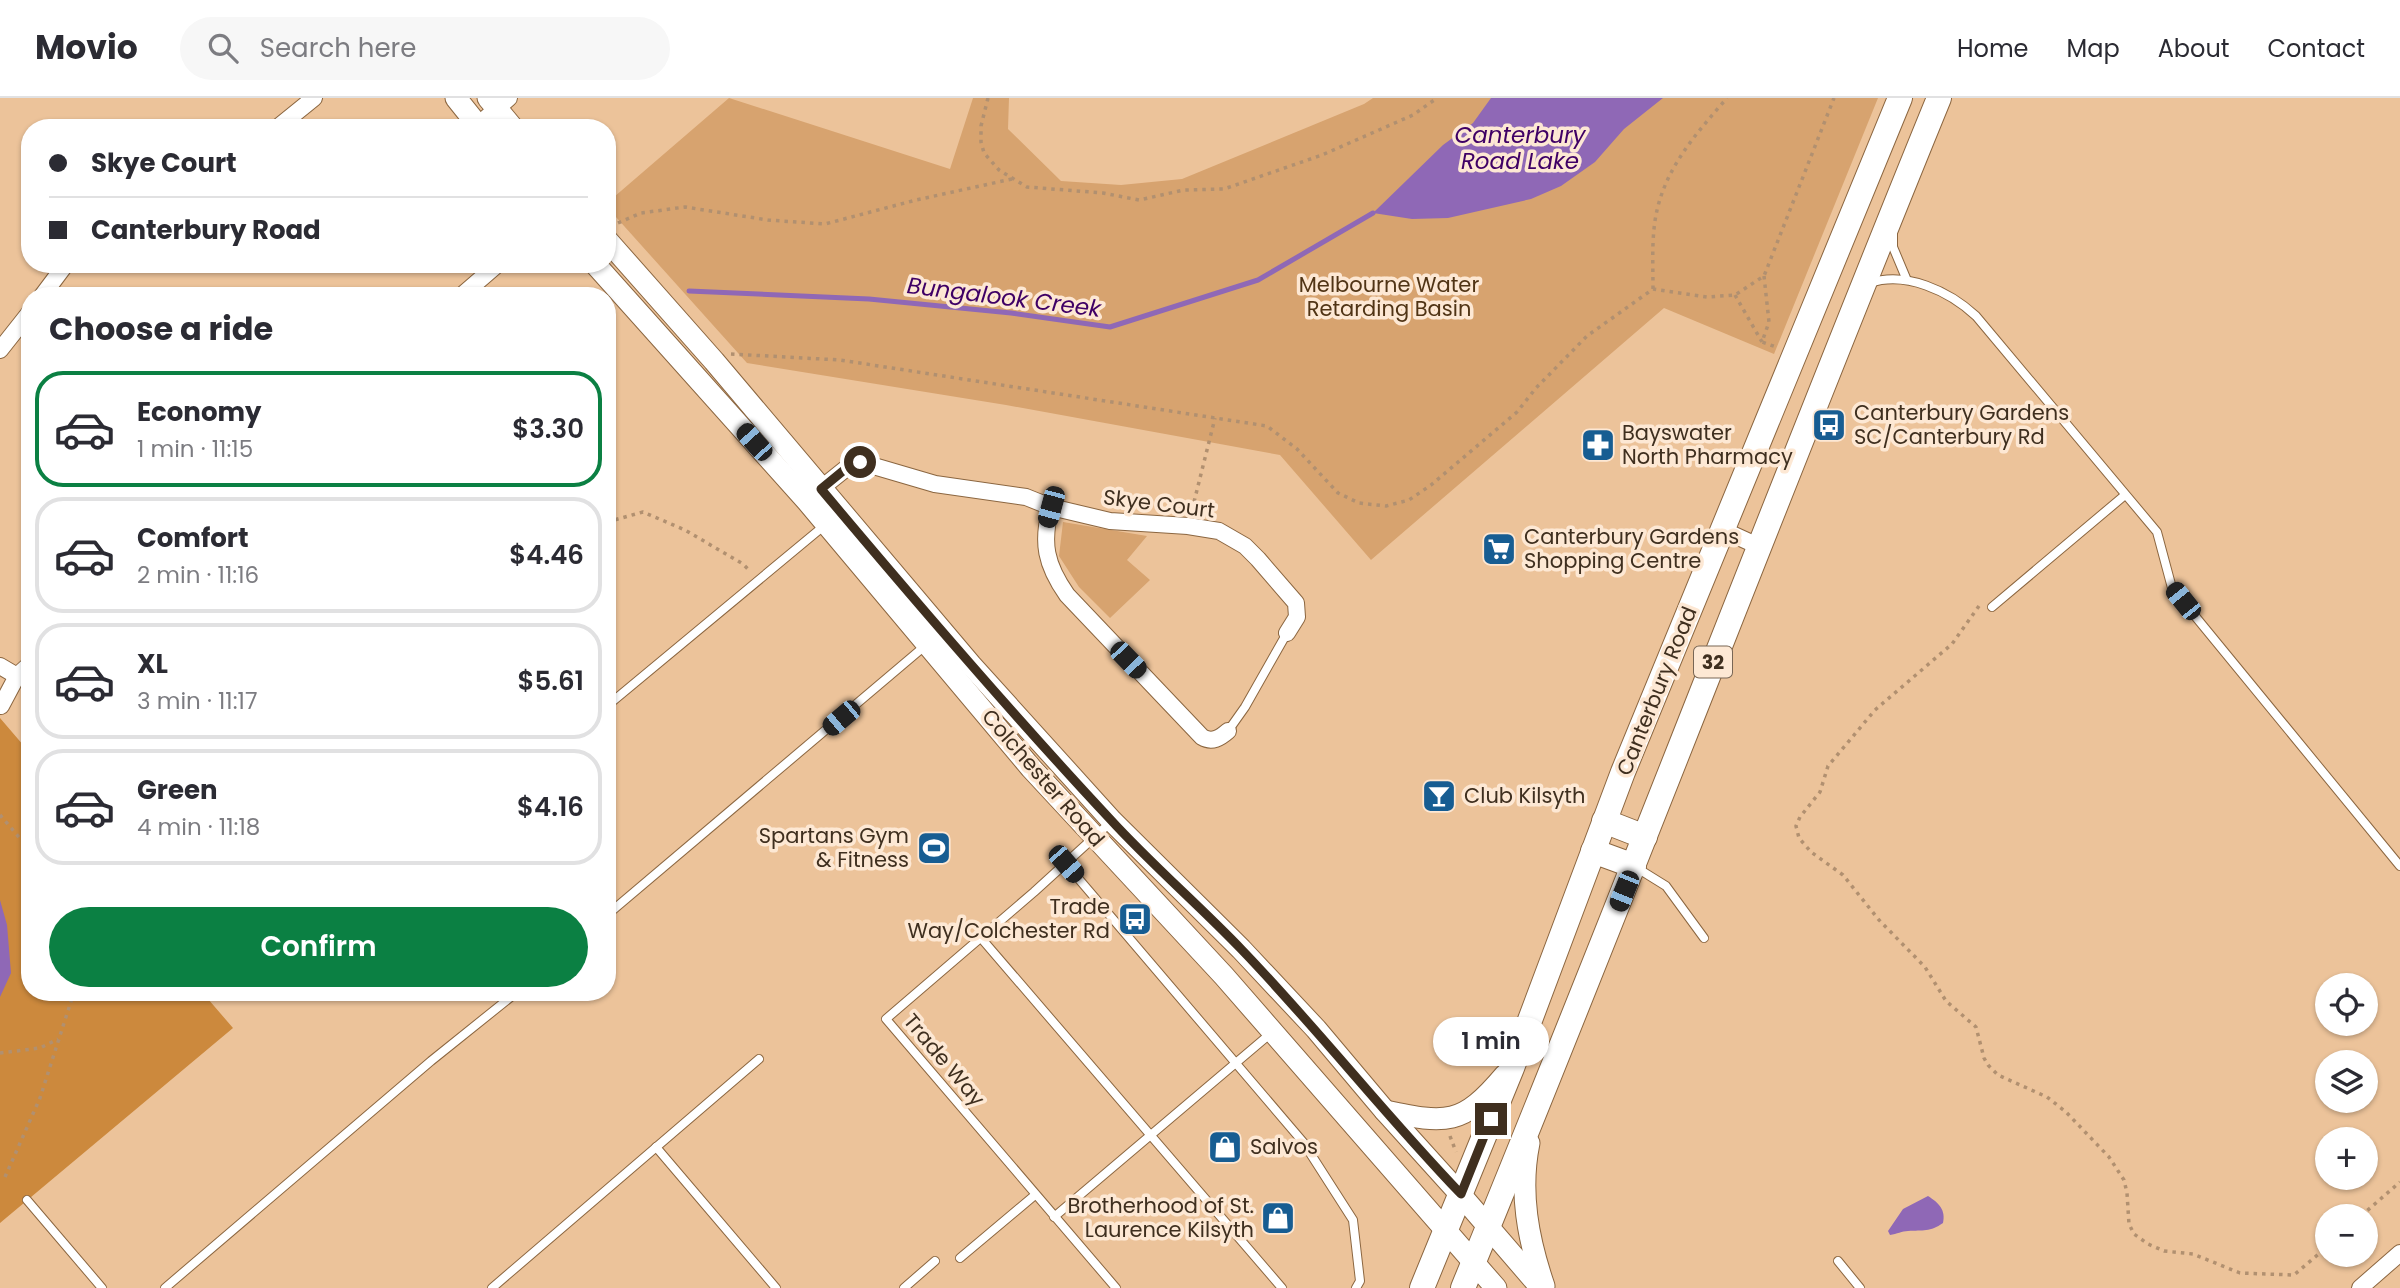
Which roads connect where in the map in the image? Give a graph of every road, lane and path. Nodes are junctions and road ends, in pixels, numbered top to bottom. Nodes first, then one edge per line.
1 (314, 98) edge
2 (456, 98) edge
3 (988, 98) edge
4 (1437, 98) edge
5 (1727, 98) edge
6 (1834, 98) edge
7 (1900, 98) edge
8 (1939, 98) edge
9 (498, 101) edge
10 (288, 119) edge
11 (473, 119) edge
12 (484, 119) edge
13 (508, 119) edge
14 (1014, 179) junction
15 (1894, 209) junction
16 (616, 230) edge
17 (616, 236) edge
18 (488, 273) edge
19 (604, 273) edge
20 (1764, 276) junction
21 (1906, 278) junction
22 (471, 287) edge
23 (1653, 289) junction
24 (1861, 289) junction
25 (1735, 295) junction
26 (21, 323) edge
27 (1762, 342) junction
28 (1779, 349) dead end
29 (0, 350) edge
30 (713, 361) junction
31 (1215, 418) junction
32 (814, 495) junction
33 (2125, 495) junction
34 (1051, 507) junction
35 (834, 518) junction
36 (616, 521) edge
37 (1188, 526) junction
38 (1723, 530) junction
39 (1758, 546) junction
40 (759, 580) junction
41 (1984, 599) dead end
42 (1992, 607) dead end
43 (1287, 633) joint
44 (935, 637) junction
45 (0, 666) edge
46 (21, 672) edge
47 (17, 676) junction
48 (616, 699) edge
49 (1, 706) edge
50 (1225, 733) joint
51 (0, 815) edge
52 (1112, 821) junction
53 (1604, 821) junction
54 (1645, 837) junction
55 (1095, 838) junction
56 (21, 840) edge
57 (1593, 851) junction
58 (1066, 864) junction
59 (1634, 866) junction
60 (2400, 866) edge
61 (616, 907) edge
62 (982, 938) junction
63 (1704, 938) dead end
64 (71, 1001) edge
65 (506, 1001) edge
66 (1272, 1032) junction
67 (60, 1038) junction
68 (0, 1053) edge
69 (759, 1059) dead end
70 (1237, 1062) junction
71 (1512, 1068) junction
72 (1385, 1111) junction
73 (1534, 1117) junction
74 (1448, 1130) dead end
75 (1150, 1136) junction
76 (656, 1147) junction
77 (1456, 1154) dead end
78 (5, 1177) dead end
79 (2400, 1182) edge
80 (1461, 1194) junction
81 (1035, 1195) junction
82 (27, 1200) dead end
83 (2375, 1204) edge
84 (1054, 1217) junction
85 (1488, 1226) junction
86 (1446, 1230) junction
87 (2400, 1254) edge
88 (2315, 1257) edge
89 (960, 1258) dead end
90 (935, 1261) dead end
91 (1838, 1261) dead end
92 (1474, 1262) junction
93 (102, 1288) edge
94 (165, 1288) edge
95 (492, 1288) edge
96 (776, 1288) edge
97 (904, 1288) edge
98 (1116, 1288) edge
99 (1282, 1288) edge
100 (1356, 1288) edge
101 (1422, 1288) edge
102 (1463, 1288) edge
103 (1496, 1288) edge
104 (1543, 1288) edge
105 (1860, 1288) edge
106 (2360, 1288) edge

1 - 10 street
2 - 11 main road
3 - 14 path
4 - 14 path
5 - 23 path
6 - 20 path
7 - 38 main road, Canterbury Road / 32
8 - 15 main road, Canterbury Road / 32
9 - 12 street
9 - 13 main road
14 - 16 path
15 - 21 lane
15 - 24 main road, Canterbury Road / 32
17 - 30 main road, Colchester Road
18 - 22 street
19 - 32 main road, Colchester Road
20 - 25 path
20 - 27 path
21 - 24 lane
21 - 33 lane
23 - 25 path
23 - 31 path
24 - 39 main road, Canterbury Road / 32
25 - 27 path
26 - 29 street
27 - 28 path
30 - 31 path
30 - 32 main road, Colchester Road
31 - 37 path
32 - 34 street, Skye Court
32 - 35 main road, Colchester Road
33 - 42 lane
33 - 60 lane
34 - 37 street, Skye Court
34 - 50 street
35 - 40 lane
35 - 44 main road, Colchester Road
36 - 40 path
37 - 43 street, Skye Court
38 - 39 street
38 - 53 main road, Canterbury Road / 32
39 - 54 main road, Canterbury Road / 32
40 - 48 lane
41 - 88 path
43 - 50 lane
44 - 52 main road, Colchester Road
44 - 55 main road, Colchester Road
44 - 61 lane
45 - 47 street
46 - 47 street
47 - 49 street
51 - 56 path
52 - 55 lane, Trade Way
52 - 72 main road, Colchester Road
53 - 54 main road
53 - 57 main road, Canterbury Road / 32
54 - 59 main road, Canterbury Road / 32
55 - 58 lane, Trade Way
55 - 66 main road, Colchester Road
57 - 59 main road
57 - 71 main road, Canterbury Road / 32
58 - 62 lane, Trade Way
58 - 70 lane
59 - 63 lane
59 - 73 main road, Canterbury Road / 32
62 - 75 lane
62 - 81 lane, Trade Way
64 - 67 path
65 - 94 lane
66 - 70 lane
66 - 86 main road, Colchester Road
67 - 68 path
67 - 78 path
69 - 76 lane
70 - 75 lane
70 - 100 lane
71 - 72 main road
71 - 80 main road, Canterbury Road / 32
72 - 80 main road, Colchester Road
73 - 85 main road, Canterbury Road / 32
73 - 104 main road
74 - 77 path
75 - 84 lane
75 - 99 lane
76 - 95 lane
76 - 96 lane
79 - 83 path
80 - 85 main road, Colchester Road
80 - 86 main road, Canterbury Road / 32
81 - 84 lane, Trade Way
81 - 89 lane
82 - 93 lane
84 - 98 lane, Trade Way
85 - 92 main road, Canterbury Road / 32
85 - 104 main road, Colchester Road
86 - 92 main road, Colchester Road
86 - 101 main road, Canterbury Road / 32
87 - 106 street
90 - 97 lane
91 - 105 lane
92 - 102 main road, Canterbury Road / 32
92 - 103 main road, Colchester Road

